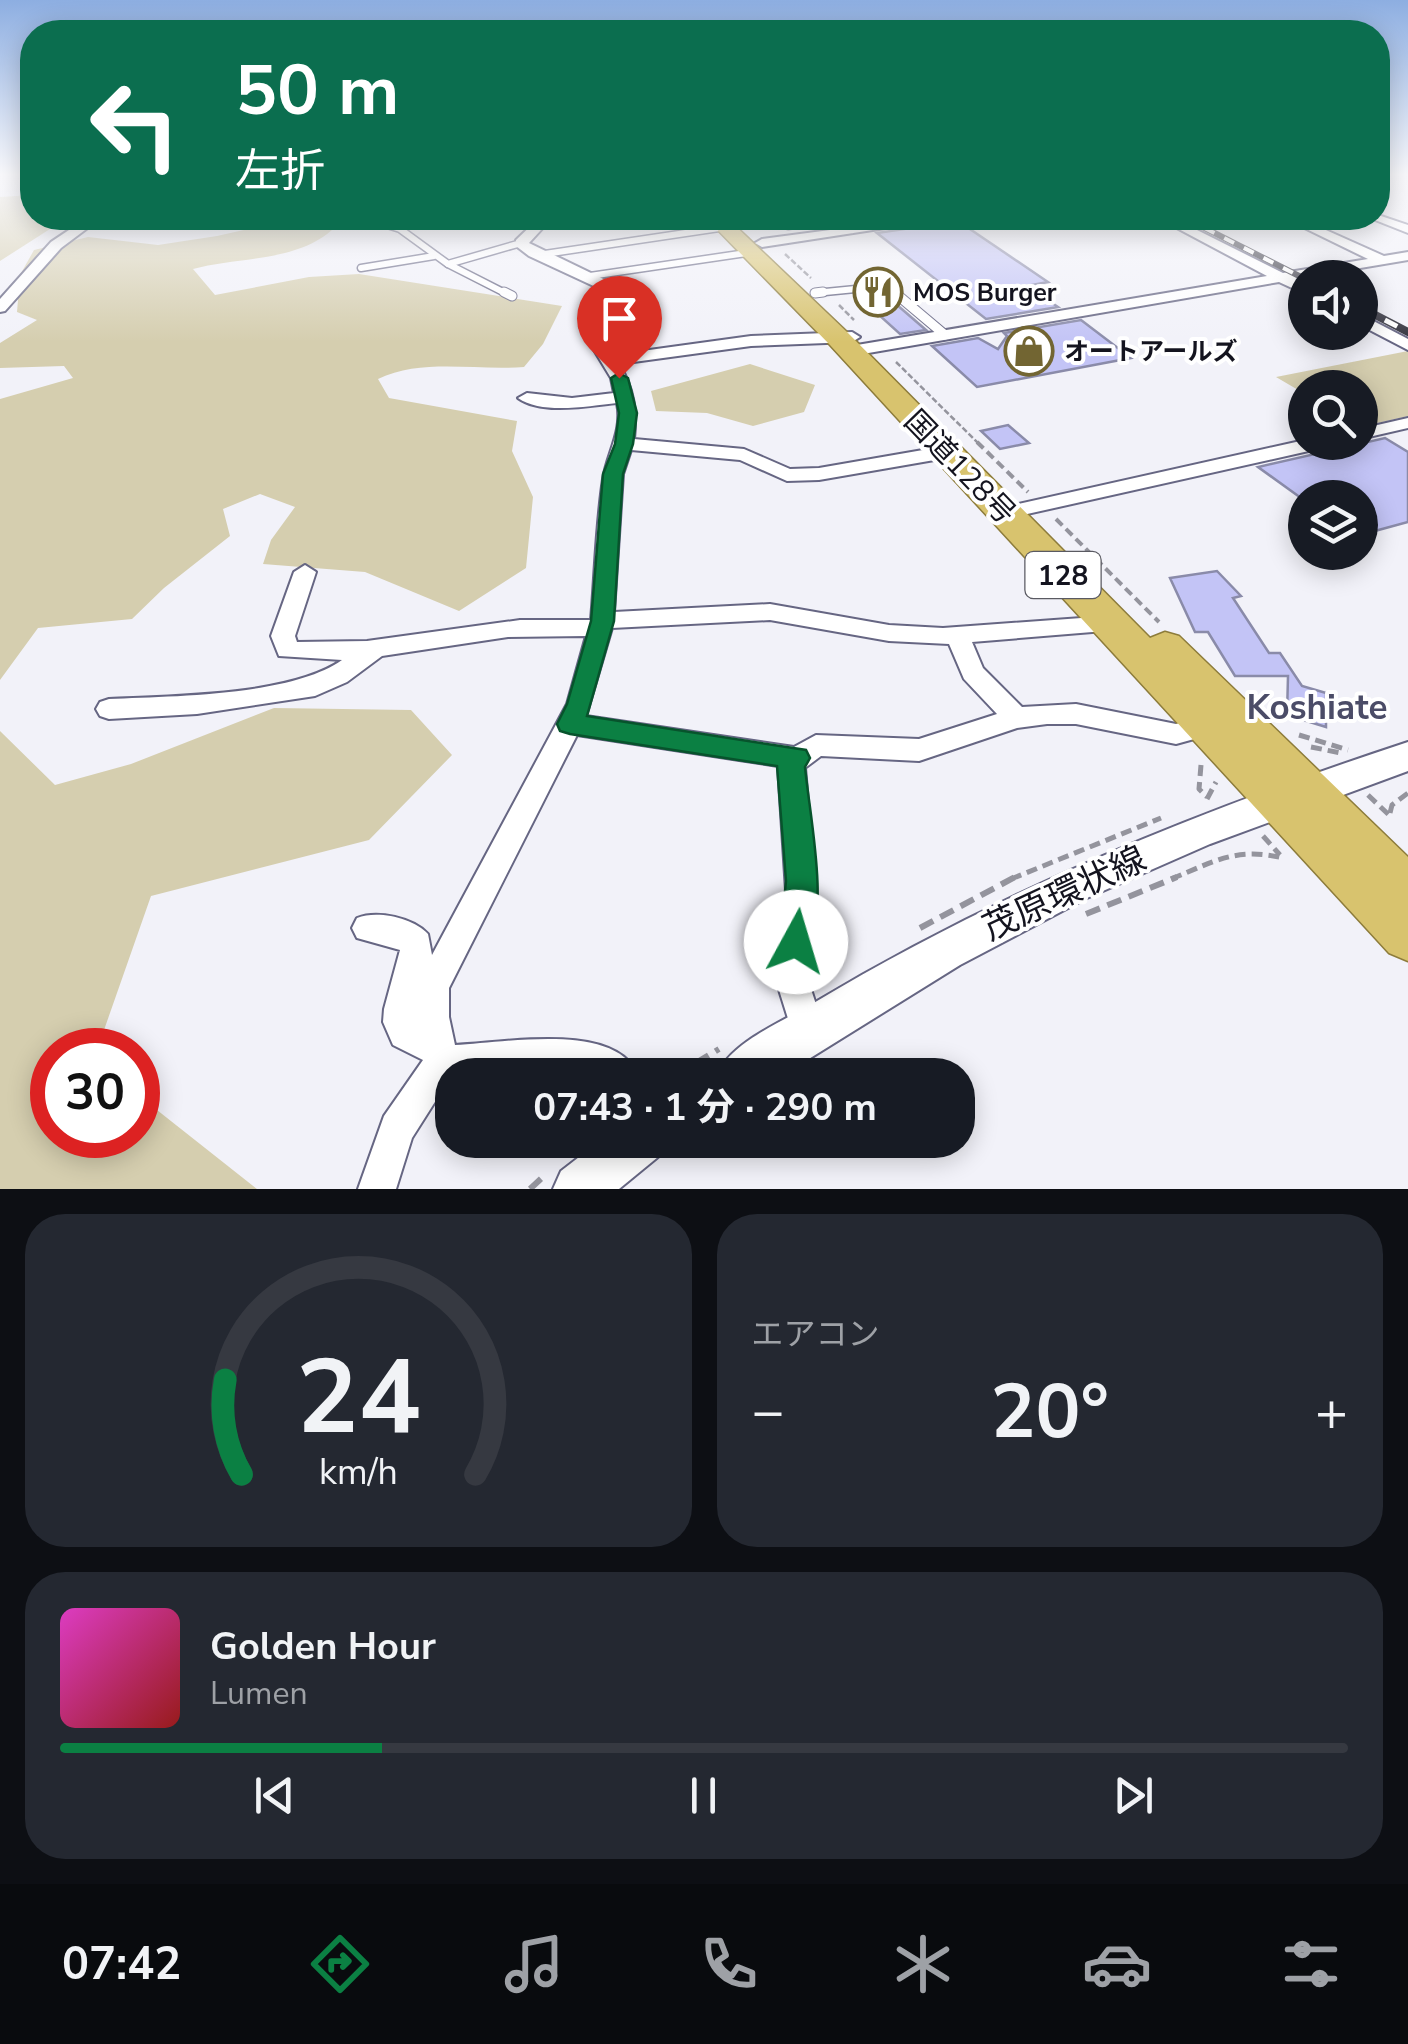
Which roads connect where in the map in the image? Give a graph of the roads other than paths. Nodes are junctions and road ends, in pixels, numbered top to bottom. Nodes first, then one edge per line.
1 (76, 231) edge
2 (403, 231) edge
3 (533, 231) edge
4 (745, 231) edge
5 (747, 231) edge
6 (749, 231) edge
7 (1190, 231) edge
8 (1320, 231) edge
9 (521, 244) junction
10 (538, 255) junction
11 (434, 256) junction
12 (1408, 256) edge
13 (1382, 260) junction
14 (448, 264) junction
15 (362, 268) dead end
16 (590, 276) junction
17 (1278, 277) junction
18 (1288, 282) edge
19 (820, 293) junction
20 (512, 296) dead end
21 (0, 308) edge
22 (1378, 329) edge
23 (945, 335) junction
24 (859, 344) junction
25 (1408, 345) edge
26 (607, 361) junction
27 (624, 397) junction
28 (527, 398) dead end
29 (1408, 423) edge
30 (1378, 430) edge
31 (624, 444) junction
32 (1288, 450) edge
33 (946, 452) junction
34 (1026, 509) junction
35 (304, 572) dead end
36 (1109, 624) junction
37 (602, 625) junction
38 (957, 636) junction
39 (379, 646) junction
40 (109, 709) dead end
41 (1016, 718) junction
42 (570, 724) junction
43 (1207, 726) junction
44 (1408, 756) edge
45 (797, 758) junction
46 (1294, 796) junction
47 (1408, 890) edge
48 (368, 928) dead end
49 (1408, 936) edge
50 (808, 1032) junction
51 (440, 1054) junction
52 (594, 1058) edge
53 (767, 1058) edge
54 (618, 1158) edge
55 (377, 1189) edge
56 (579, 1189) edge

1 - 21 street
2 - 11 lane
3 - 9 street
4 - 10 lane
5 - 16 lane
6 - 19 highway, 国道128号 / 128
6 - 24 highway, 国道128号 / 128
7 - 17 street
8 - 13 street
9 - 10 street
9 - 14 lane
10 - 16 street
11 - 14 lane
11 - 15 lane
12 - 13 street
13 - 17 street
14 - 20 lane
16 - 26 street
17 - 18 street
17 - 23 street
19 - 23 lane
19 - 24 highway, 国道128号 / 128
22 - 25 street
23 - 24 street
24 - 26 street
24 - 33 highway, 国道128号 / 128
24 - 34 highway, 国道128号 / 128
26 - 27 street
27 - 28 street
27 - 31 street
29 - 30 street
31 - 33 street
31 - 37 street
32 - 34 street
33 - 34 highway, 国道128号 / 128
34 - 36 highway, 国道128号 / 128
34 - 46 highway, 国道128号 / 128
35 - 39 street
36 - 38 street
36 - 43 highway, 国道128号 / 128
37 - 38 street
37 - 39 street
37 - 42 street
38 - 41 street
39 - 40 street
41 - 43 street
41 - 45 street
42 - 45 street
42 - 51 street
43 - 46 highway, 国道128号 / 128
44 - 46 main road, 茂原環状線
45 - 50 street
46 - 47 highway, 国道128号 / 128
46 - 49 highway, 国道128号 / 128
46 - 50 main road, 茂原環状線
48 - 51 street
50 - 53 main road, 茂原環状線
51 - 52 street
51 - 55 street
54 - 56 main road

